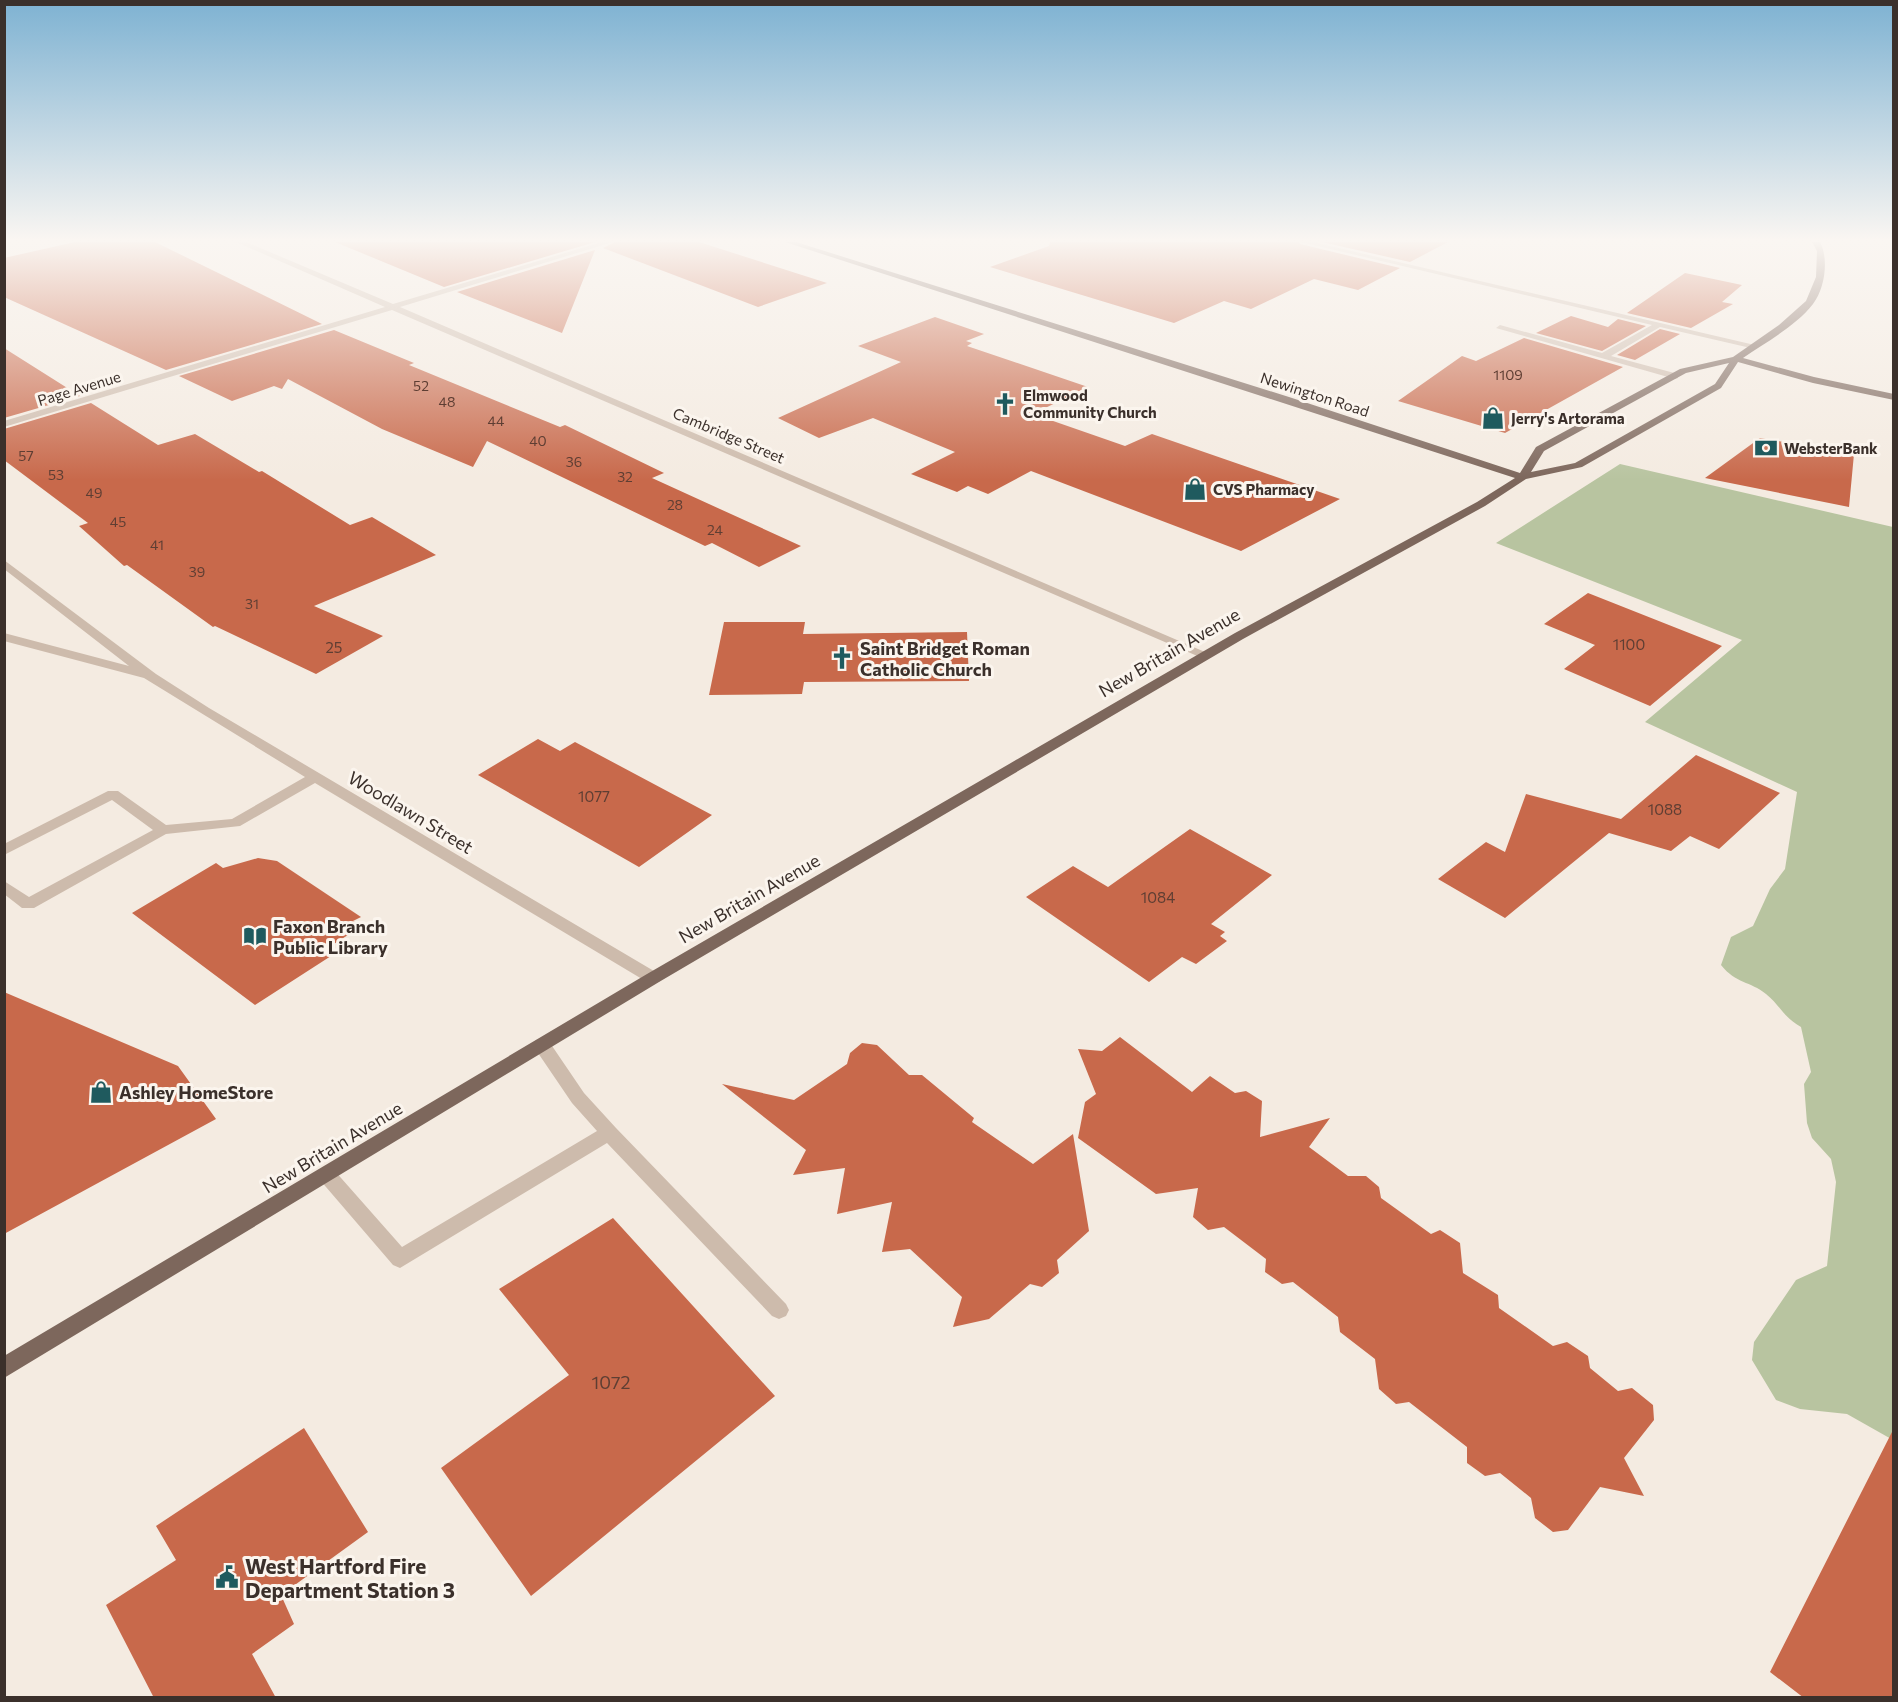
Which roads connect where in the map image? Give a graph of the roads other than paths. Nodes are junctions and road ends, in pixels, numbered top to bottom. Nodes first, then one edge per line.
1 (344, 321) edge
2 (426, 321) edge
3 (1040, 321) edge
4 (1648, 321) edge
5 (1788, 321) edge
6 (1659, 324) junction
7 (1500, 328) dead end
8 (1755, 346) junction
9 (1604, 356) junction
10 (1736, 359) junction
11 (1676, 376) junction
12 (1893, 397) edge
13 (4, 424) edge
14 (1523, 477) junction
15 (4, 563) edge
16 (4, 637) edge
17 (1206, 655) junction
18 (151, 676) junction
19 (315, 777) junction
20 (163, 830) junction
21 (4, 850) edge
22 (4, 886) edge
23 (653, 978) junction
24 (542, 1045) junction
25 (609, 1133) junction
26 (327, 1174) junction
27 (779, 1310) dead end
28 (4, 1368) edge

1 - 13 street, Page Avenue
2 - 17 street, Cambridge Street
3 - 14 main road, Newington Road
4 - 6 street
5 - 8 main road, New Britain Avenue
6 - 8 street
6 - 9 street
7 - 9 street
8 - 10 main road, New Britain Avenue
9 - 11 street
10 - 11 main road, New Britain Avenue
10 - 12 main road
10 - 14 main road, New Britain Avenue
11 - 14 main road, New Britain Avenue
14 - 17 main road, New Britain Avenue
15 - 18 street, Woodlawn Street
16 - 18 street, Woodlawn Street
17 - 23 main road, New Britain Avenue
18 - 19 street, Woodlawn Street
19 - 20 street
19 - 23 street, Woodlawn Street
20 - 21 street
20 - 22 street
23 - 24 main road, New Britain Avenue
24 - 25 street
24 - 26 main road, New Britain Avenue
25 - 26 street
25 - 27 street
26 - 28 main road, New Britain Avenue

